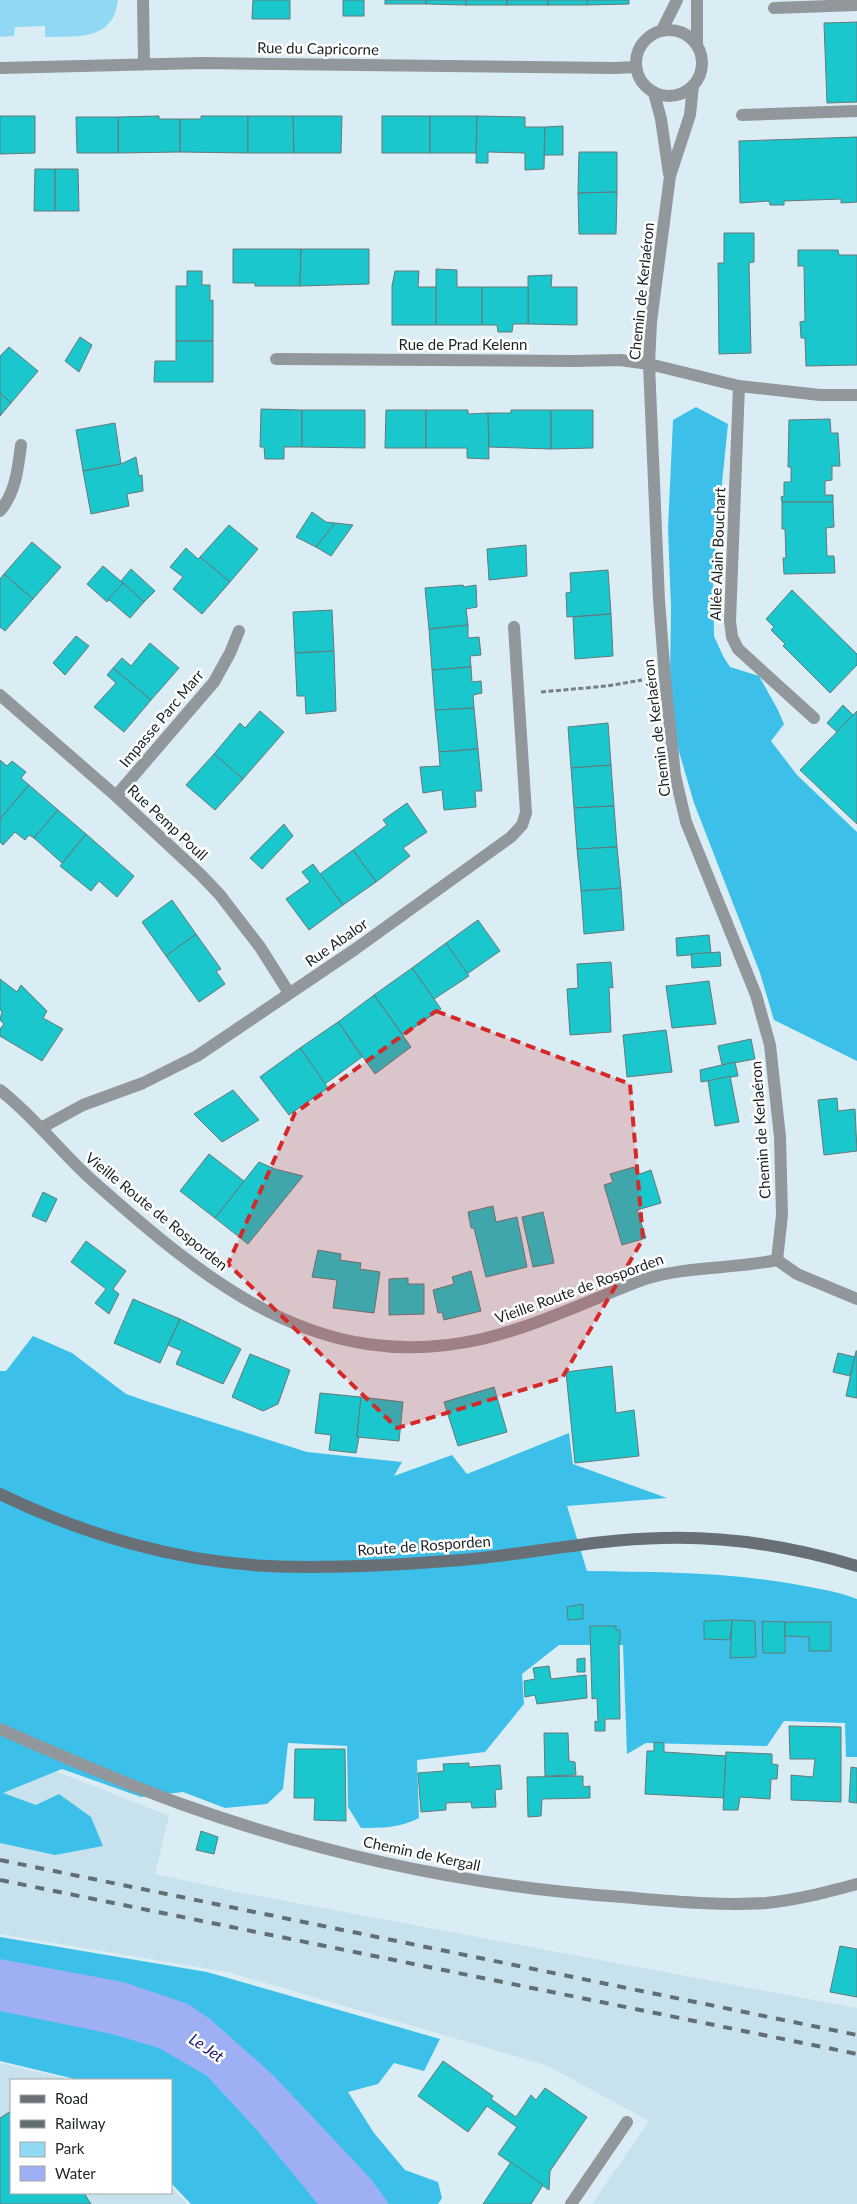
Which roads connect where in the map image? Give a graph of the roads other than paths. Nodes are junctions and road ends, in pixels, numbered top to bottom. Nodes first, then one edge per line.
1 (143, 0) edge
2 (677, 0) edge
3 (697, 0) edge
4 (857, 5) edge
5 (774, 8) dead end
6 (662, 30) junction
7 (697, 45) junction
8 (144, 63) junction
9 (636, 67) junction
10 (0, 68) edge
11 (693, 86) junction
12 (654, 93) junction
13 (857, 112) edge
14 (742, 115) dead end
15 (670, 176) junction
16 (276, 359) dead end
17 (649, 364) junction
18 (740, 386) junction
19 (857, 396) edge
20 (21, 445) dead end
21 (0, 510) edge
22 (514, 627) dead end
23 (239, 631) dead end
24 (0, 695) edge
25 (814, 718) dead end
26 (116, 796) junction
27 (289, 994) junction
28 (0, 1090) edge
29 (41, 1128) junction
30 (777, 1260) junction
31 (857, 1299) edge
32 (0, 1494) edge
33 (857, 1566) edge
34 (0, 1729) edge
35 (857, 1884) edge
36 (628, 2122) dead end
37 (571, 2204) edge

1 - 8 street
2 - 6 street
3 - 7 street
4 - 5 street
6 - 7 street
6 - 9 street
7 - 11 street
8 - 9 street, Rue du Capricorne
8 - 10 street, Rue du Capricorne
9 - 12 street
11 - 12 street
11 - 15 street, Chemin de Kerlaéron
12 - 15 street, Chemin de Kerlaéron
13 - 14 street
15 - 17 street, Chemin de Kerlaéron
16 - 17 street, Rue de Prad Kelenn
17 - 18 street, Rue de Prad Kelenn
17 - 30 street, Chemin de Kerlaéron
18 - 19 street, Rue de Prad Kelenn
18 - 25 street, Allée Alain Bouchart
20 - 21 street
22 - 27 street, Rue Abalor
23 - 26 street, Impasse Parc Marr
24 - 26 street, Rue Pemp Poull
26 - 27 street, Rue Pemp Poull
27 - 29 street, Rue Abalor
28 - 29 street, Vieille Route de Rosporden
29 - 30 street, Vieille Route de Rosporden
30 - 31 street
32 - 33 main road, Route de Rosporden
34 - 35 street, Chemin de Kergall
36 - 37 street

